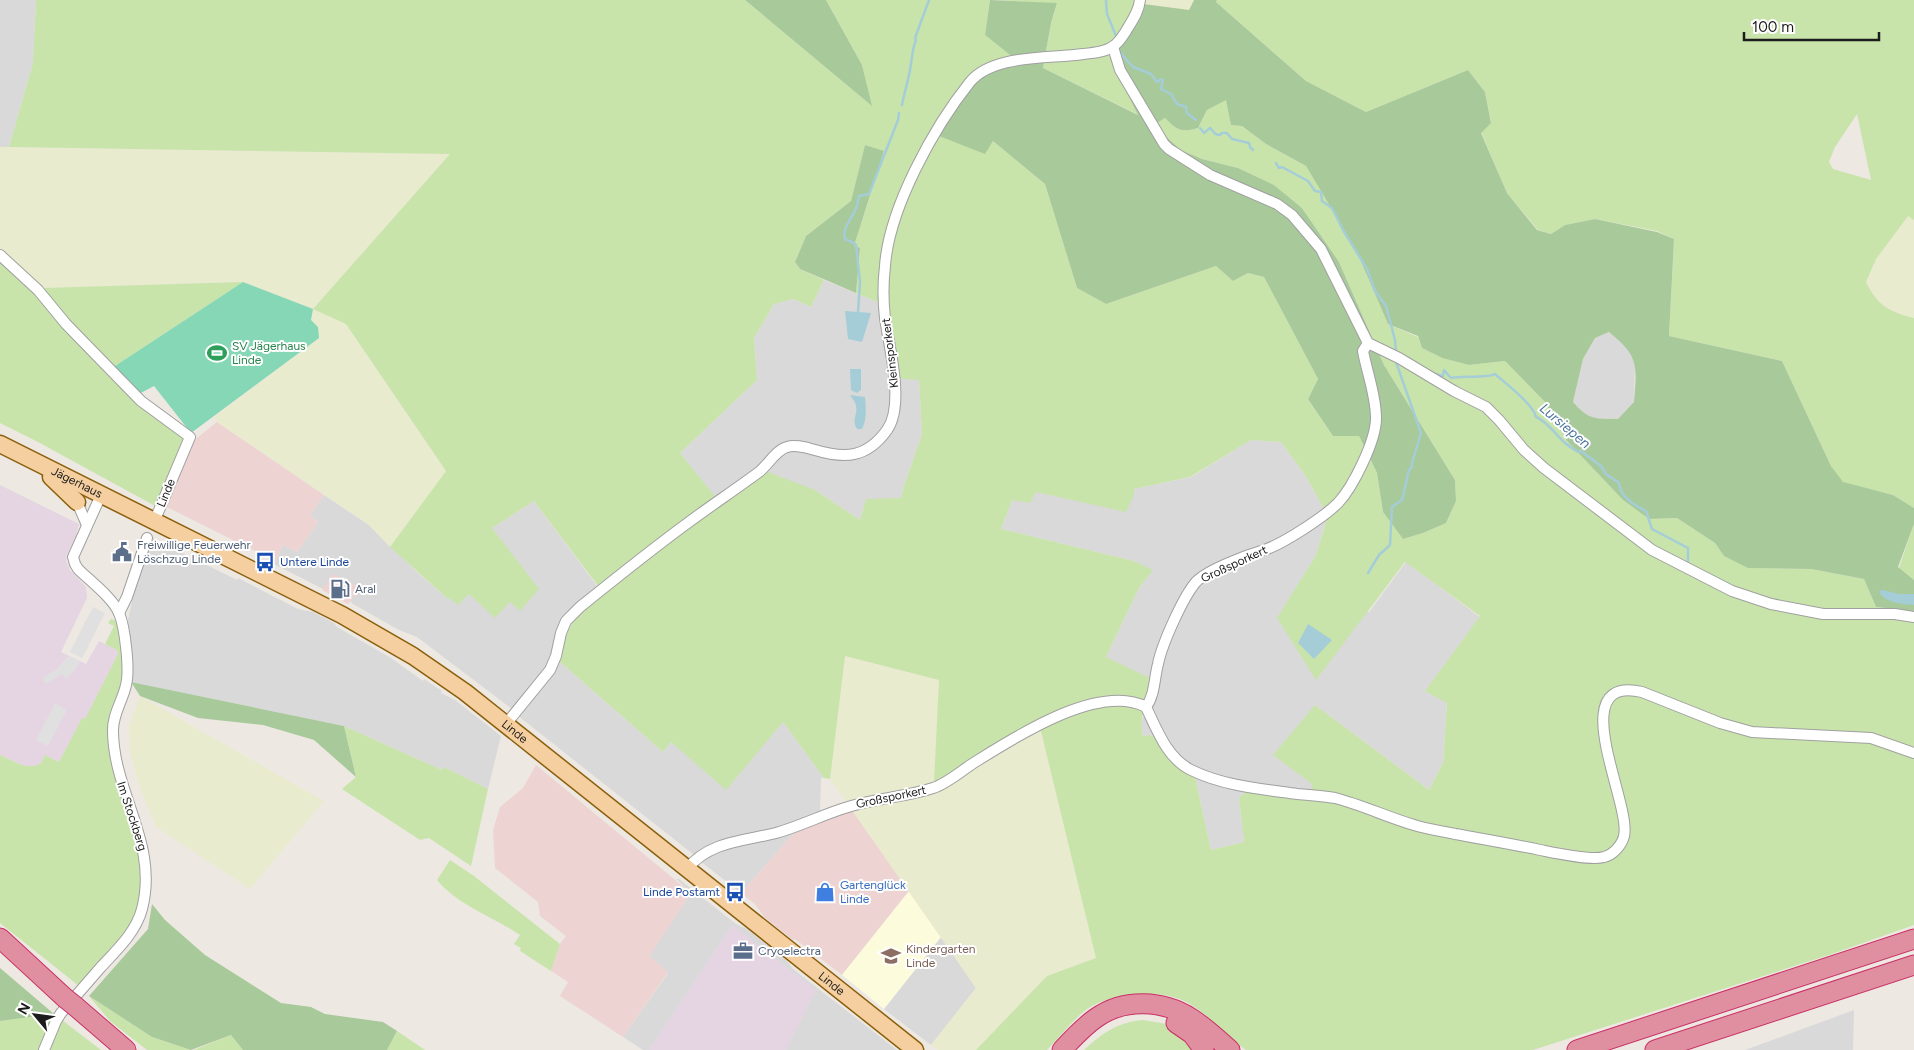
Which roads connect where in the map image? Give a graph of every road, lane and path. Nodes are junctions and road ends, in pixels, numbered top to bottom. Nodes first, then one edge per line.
1 (1140, 0) edge
2 (1113, 47) junction
3 (0, 255) edge
4 (1368, 343) junction
5 (0, 444) edge
6 (42, 465) junction
7 (101, 495) junction
8 (77, 502) joint
9 (154, 522) junction
10 (87, 525) junction
11 (148, 538) dead end
12 (119, 613) junction
13 (1914, 617) edge
14 (1146, 707) junction
15 (506, 724) junction
16 (1914, 753) edge
17 (687, 869) junction
18 (0, 938) edge
19 (1914, 939) edge
20 (1914, 965) edge
21 (44, 1050) edge
22 (126, 1050) edge
23 (915, 1050) edge
24 (1062, 1050) edge
25 (1078, 1050) edge
26 (1204, 1050) edge
27 (1230, 1050) edge
28 (1577, 1050) edge
29 (1655, 1050) edge

1 - 2 street
2 - 4 street
2 - 15 street, Kleinsporkert
3 - 9 street, Linde
4 - 13 street
4 - 14 street, Großsporkert
5 - 6 main road, Jägerhaus
6 - 7 main road, Jägerhaus
6 - 8 main road
7 - 9 main road, Jägerhaus
7 - 10 street, Im Stockberg
8 - 10 street
9 - 15 main road, Linde
10 - 12 street, Im Stockberg
11 - 12 street
12 - 21 street, Im Stockberg
14 - 16 street
14 - 17 street, Großsporkert
15 - 17 main road, Linde
17 - 23 main road, Linde
18 - 22 highway
19 - 28 highway
20 - 29 highway
24 - 27 highway
25 - 26 highway

